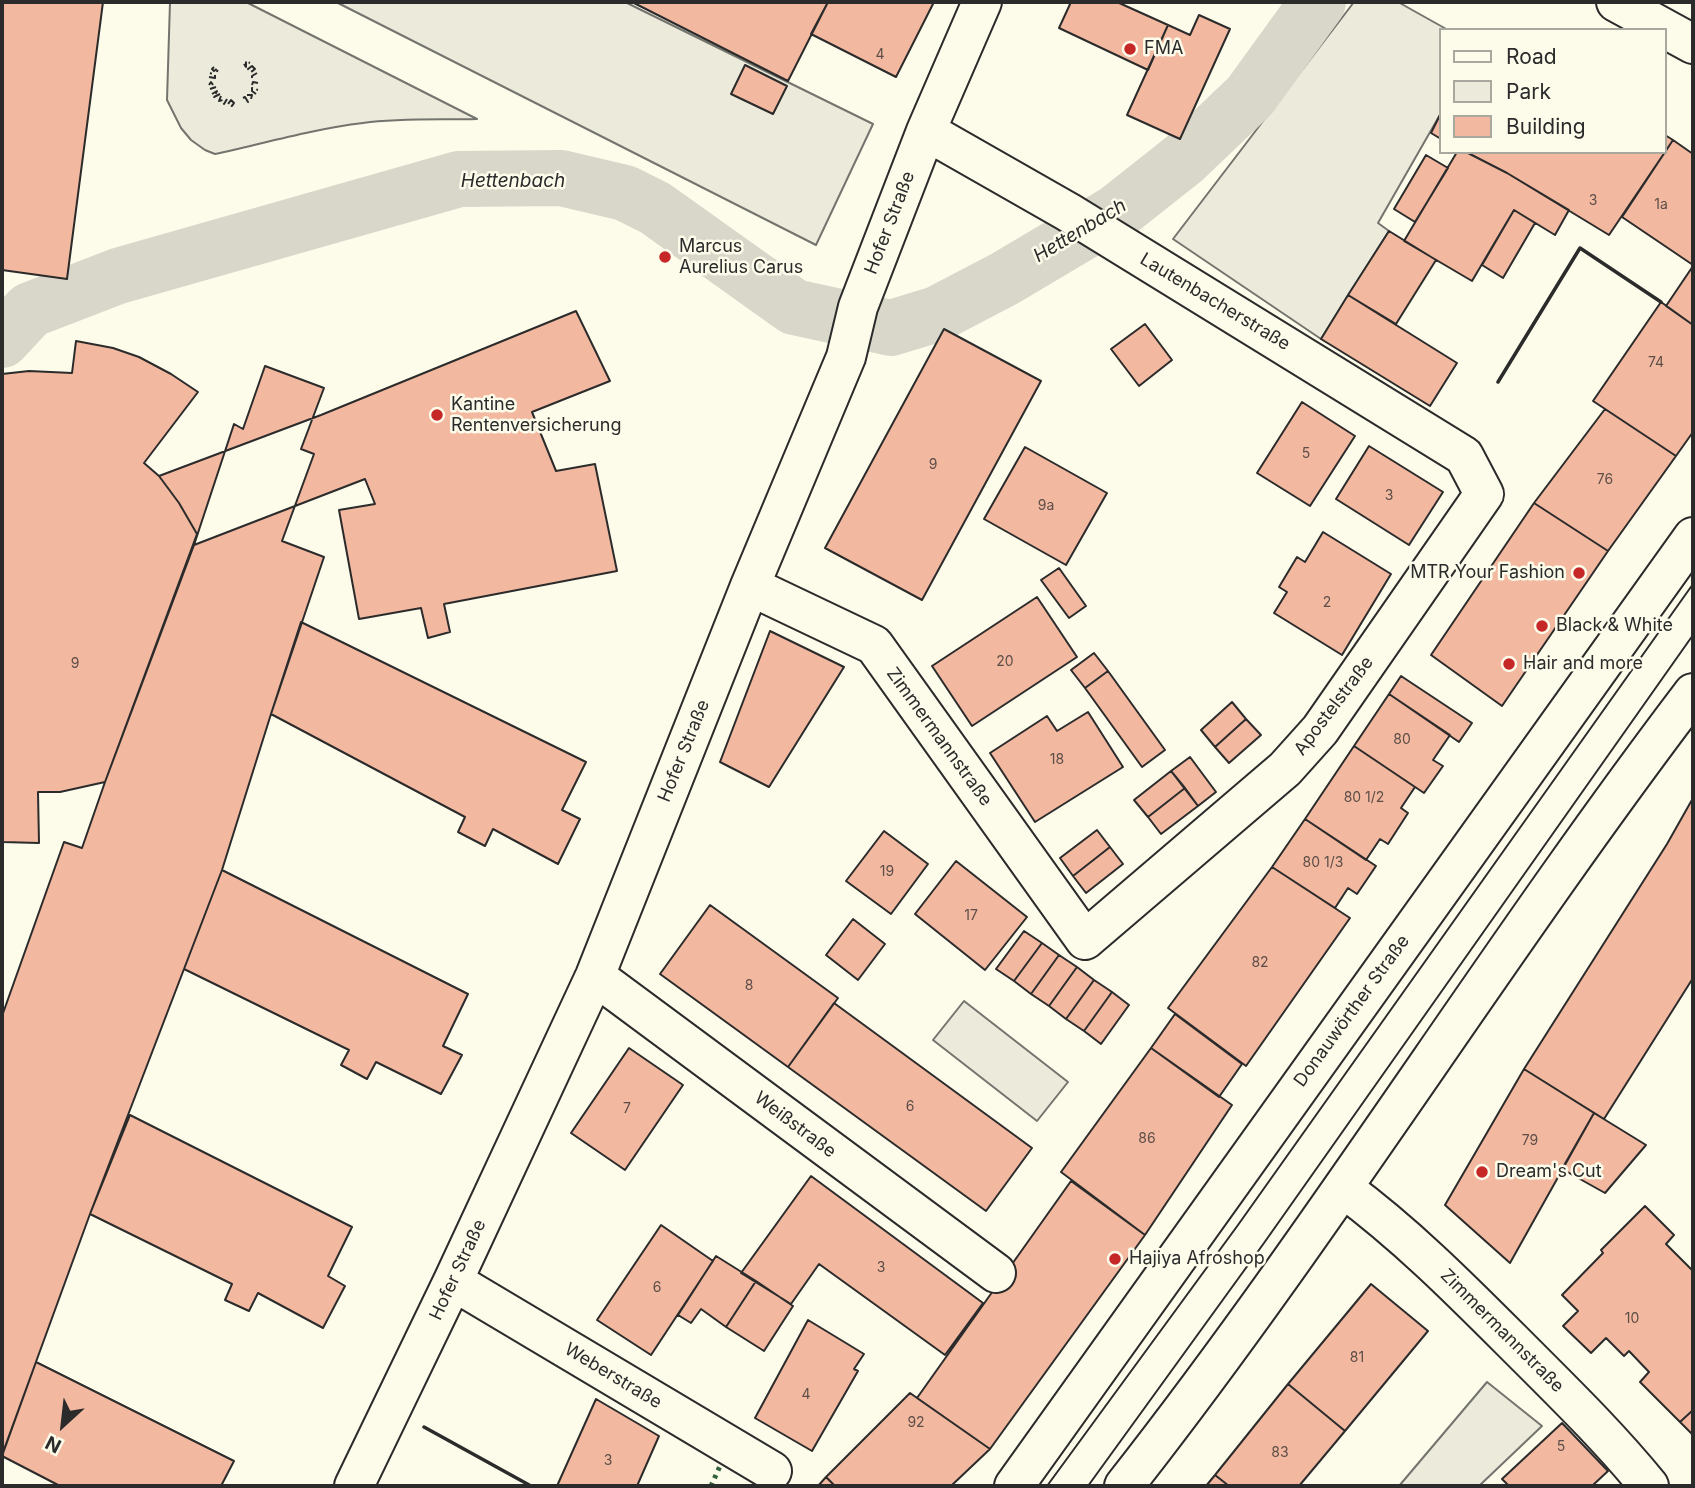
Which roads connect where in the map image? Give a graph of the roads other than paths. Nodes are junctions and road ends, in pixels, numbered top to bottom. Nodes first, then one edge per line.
1 (982, 2) edge
2 (1616, 2) edge
3 (1664, 28) edge
4 (1667, 30) edge
5 (1693, 44) edge
6 (926, 131) junction
7 (1484, 494) joint
8 (1693, 537) edge
9 (750, 586) junction
10 (1693, 693) edge
11 (1085, 940) joint
12 (595, 976) junction
13 (1343, 1188) junction
14 (996, 1273) dead end
15 (453, 1281) junction
16 (772, 1471) dead end
17 (354, 1486) edge
18 (1014, 1486) edge
19 (1124, 1486) edge
20 (1649, 1486) edge

1 - 6 street, Hofer Straße
2 - 3 street
4 - 5 street
6 - 7 street, Lautenbacherstraße
6 - 9 street, Hofer Straße
7 - 11 street, Apostelstraße
8 - 18 street, Donauwörther Straße
9 - 11 street, Zimmermannstraße
9 - 12 street, Hofer Straße
10 - 13 street
12 - 14 street, Weißstraße
12 - 15 street, Hofer Straße
13 - 19 street
13 - 20 street, Zimmermannstraße
15 - 16 street, Weberstraße
15 - 17 street, Hofer Straße

